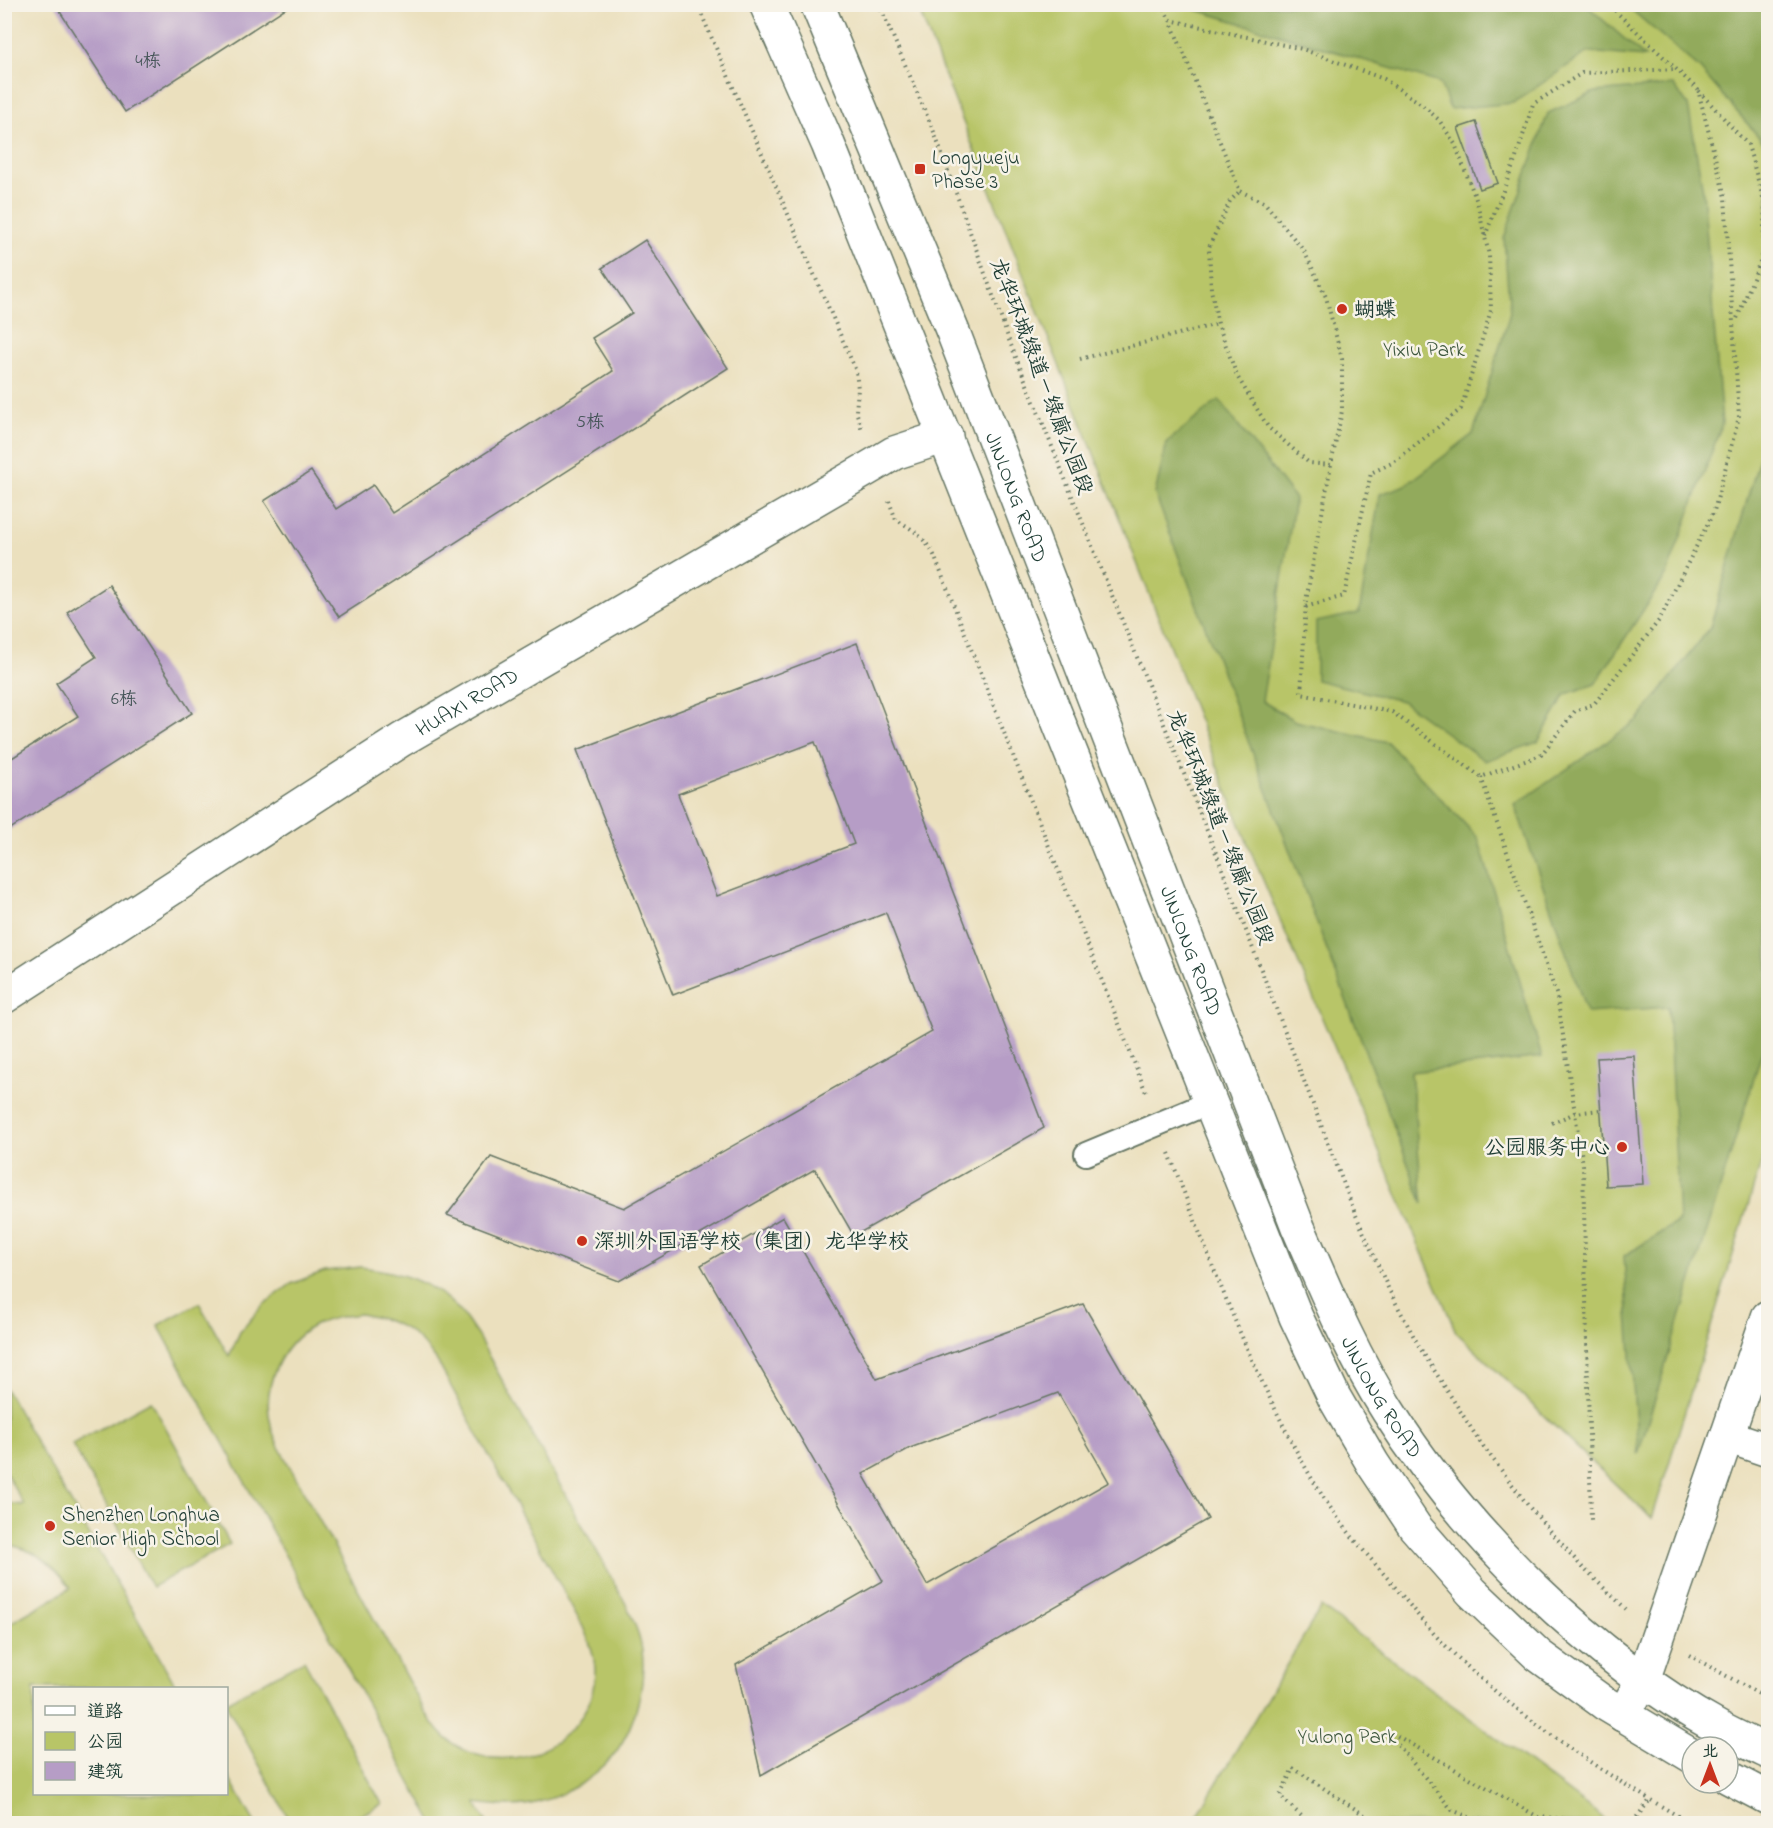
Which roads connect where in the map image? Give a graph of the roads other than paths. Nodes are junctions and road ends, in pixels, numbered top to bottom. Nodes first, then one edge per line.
1 (766, 4) edge
2 (817, 4) edge
3 (946, 436) junction
4 (4, 997) edge
5 (1211, 1102) junction
6 (1086, 1154) dead end
7 (1768, 1317) edge
8 (1727, 1436) junction
9 (1768, 1450) edge
10 (1643, 1680) junction
11 (1623, 1715) junction
12 (1680, 1749) edge
13 (1768, 1752) edge
14 (1740, 1783) edge
15 (1768, 1798) edge

1 - 3 main road, JINLONG ROAD
2 - 10 main road, JINLONG ROAD
3 - 4 main road, HUAXI ROAD
3 - 5 main road, JINLONG ROAD
5 - 6 lane
5 - 11 main road, JINLONG ROAD
7 - 8 main road
8 - 9 main road
8 - 10 main road
10 - 11 main road
10 - 13 main road, JINLONG ROAD
11 - 12 main road, JINLONG ROAD
14 - 15 main road

